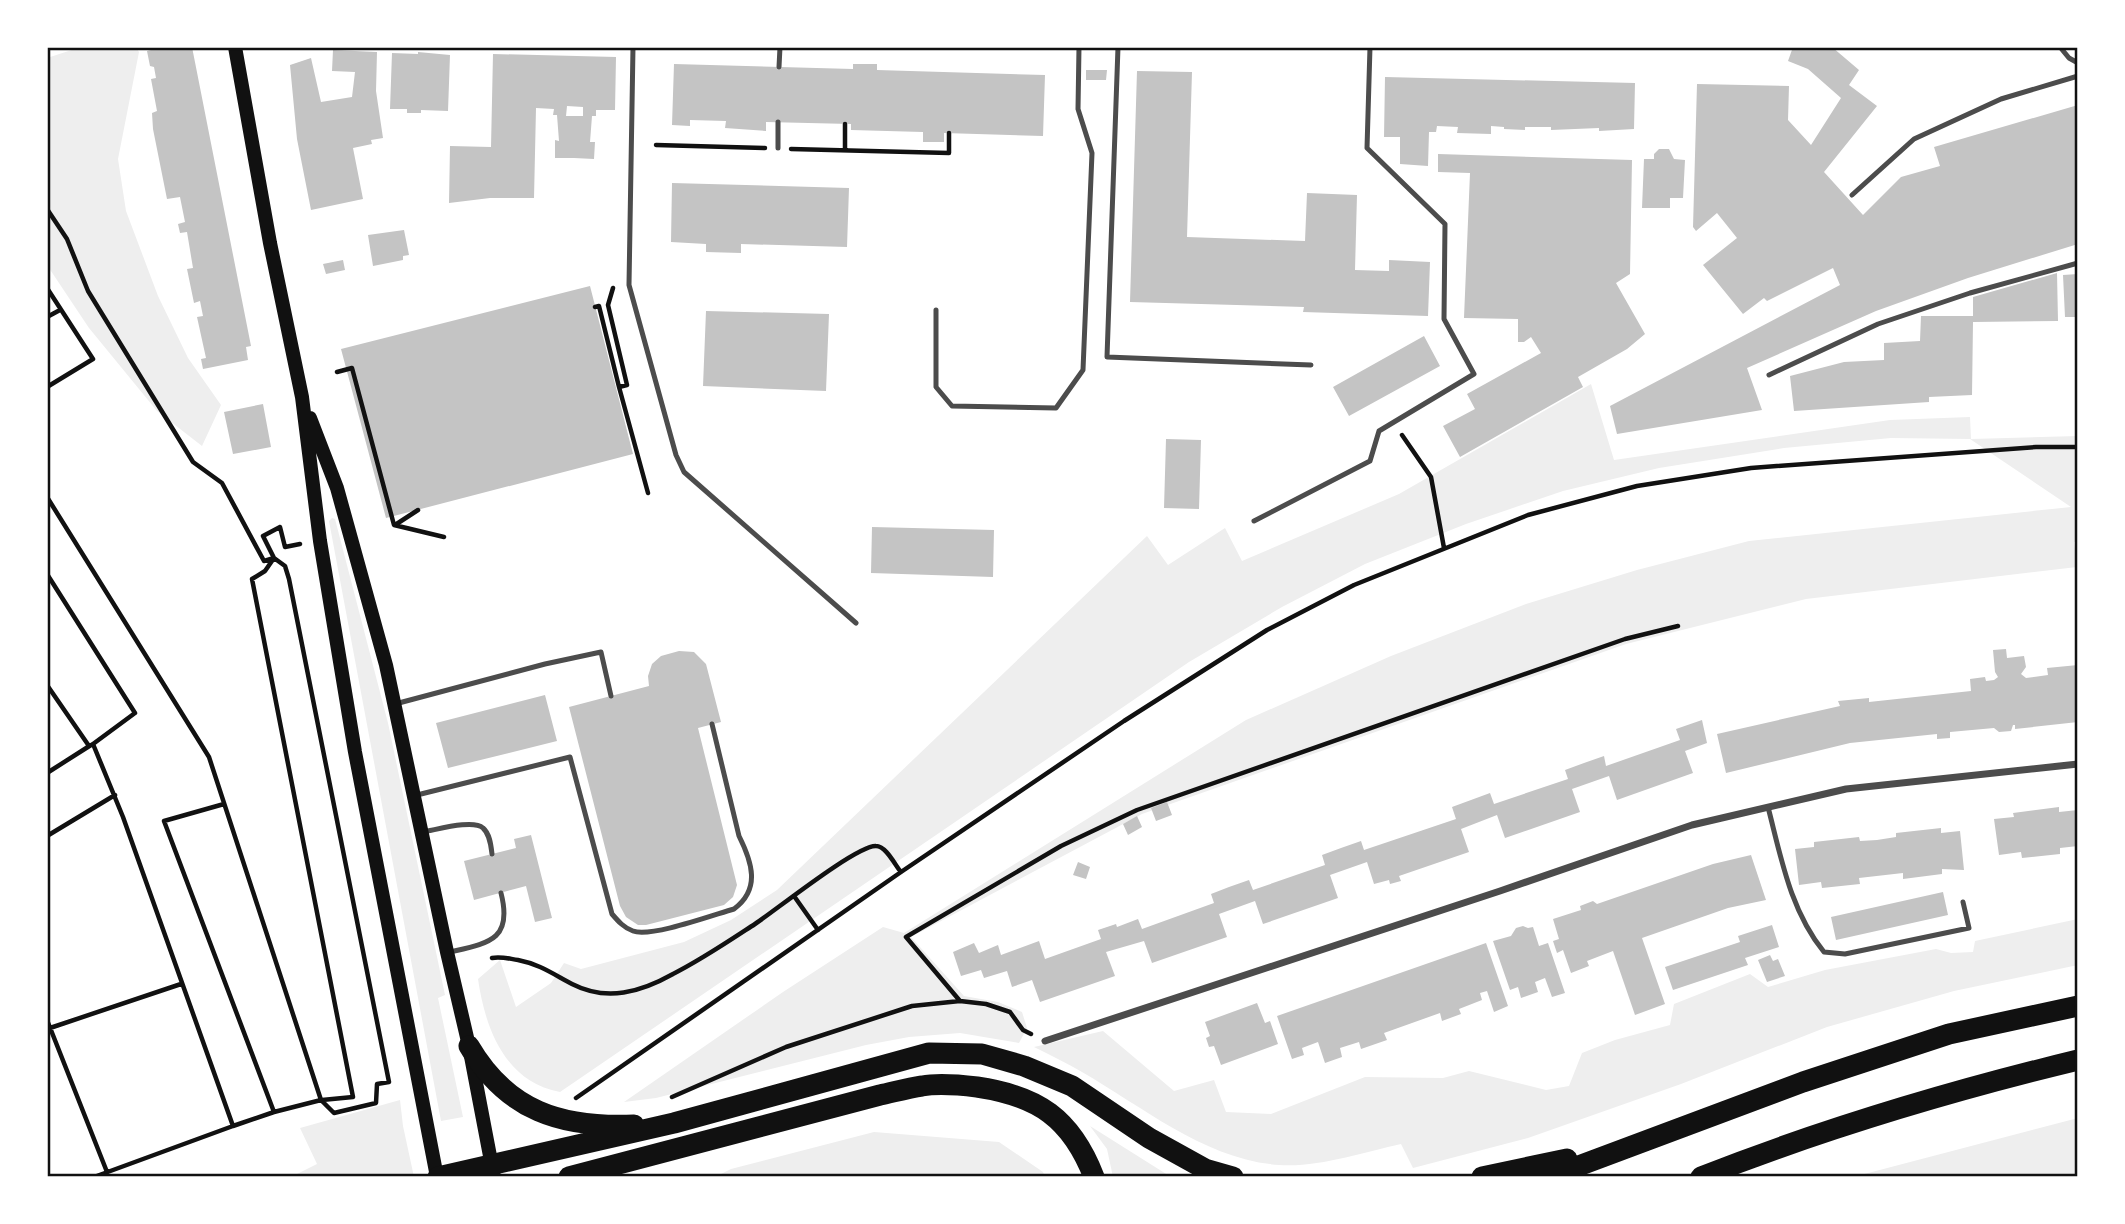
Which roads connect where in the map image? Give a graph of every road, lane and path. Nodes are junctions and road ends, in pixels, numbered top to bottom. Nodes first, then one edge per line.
1 (235, 47) edge
2 (633, 47) edge
3 (780, 47) edge
4 (1079, 47) edge
5 (1118, 47) edge
6 (1370, 47) edge
7 (2060, 47) edge
8 (2078, 63) edge
9 (779, 67) dead end
10 (2078, 76) edge
11 (778, 122) dead end
12 (845, 124) dead end
13 (949, 133) dead end
14 (656, 145) dead end
15 (778, 148) junction
16 (845, 150) junction
17 (1852, 195) dead end
18 (47, 209) edge
19 (2078, 263) edge
20 (47, 288) edge
21 (597, 307) dead end
22 (60, 310) junction
23 (936, 310) dead end
24 (47, 317) edge
25 (1311, 365) dead end
26 (337, 372) dead end
27 (1769, 375) dead end
28 (47, 387) edge
29 (302, 397) junction
30 (1393, 423) junction
31 (2078, 447) edge
32 (648, 493) dead end
33 (47, 497) edge
34 (418, 510) dead end
35 (1254, 521) dead end
36 (394, 526) junction
37 (444, 537) dead end
38 (285, 547) dead end
39 (1444, 548) junction
40 (274, 558) junction
41 (47, 574) edge
42 (856, 623) dead end
43 (1678, 625) dead end
44 (47, 685) edge
45 (611, 696) dead end
46 (394, 704) junction
47 (712, 724) dead end
48 (91, 745) junction
49 (2078, 764) edge
50 (47, 773) edge
51 (115, 795) junction
52 (414, 796) junction
53 (223, 804) junction
54 (1768, 807) junction
55 (421, 832) junction
56 (47, 836) edge
57 (492, 854) dead end
58 (501, 893) dead end
59 (794, 896) dead end
60 (1963, 902) dead end
61 (818, 930) junction
62 (447, 952) junction
63 (181, 985) junction
64 (960, 1001) junction
65 (2078, 1006) edge
66 (47, 1020) edge
67 (50, 1028) junction
68 (1045, 1041) joint
69 (469, 1046) joint
70 (2078, 1060) edge
71 (485, 1085) junction
72 (671, 1097) dead end
73 (576, 1098) dead end
74 (321, 1100) junction
75 (274, 1112) junction
76 (674, 1123) junction
77 (233, 1126) junction
78 (1680, 1127) junction
79 (634, 1161) junction
80 (493, 1171) edge
81 (107, 1172) junction
82 (94, 1177) edge
83 (438, 1177) edge
84 (569, 1177) edge
85 (612, 1177) edge
86 (1094, 1177) edge
87 (1233, 1177) edge
88 (1482, 1177) edge
89 (1549, 1177) edge
90 (1700, 1177) edge

1 - 29 main road
2 - 42 lane
3 - 9 lane
4 - 23 lane
5 - 25 lane
6 - 30 lane
7 - 8 lane
10 - 17 lane
11 - 15 lane
12 - 16 path
13 - 16 path
14 - 15 path
15 - 16 path
18 - 40 path
19 - 27 lane
20 - 22 path
21 - 32 path
22 - 24 path
22 - 28 path
26 - 36 path
29 - 46 main road
29 - 83 main road
30 - 35 lane
30 - 39 path
31 - 39 path
33 - 53 path
34 - 36 path
36 - 37 path
38 - 40 path
39 - 61 path
40 - 74 path
40 - 74 path
41 - 48 path
43 - 64 path
44 - 48 path
45 - 46 lane
46 - 52 main road
47 - 52 lane
48 - 50 path
48 - 51 path
49 - 54 street
51 - 56 path
51 - 63 path
52 - 55 main road
53 - 74 path
53 - 75 path
54 - 60 lane
54 - 68 street
55 - 57 lane
55 - 62 main road
58 - 62 lane
59 - 61 path
61 - 73 path
62 - 69 main road
63 - 67 path
63 - 77 path
64 - 68 path
64 - 72 path
65 - 78 highway
66 - 67 path
67 - 81 path
69 - 71 highway
70 - 90 highway
71 - 76 highway
71 - 80 main road
74 - 75 path
75 - 77 path
76 - 80 highway
76 - 87 highway
77 - 81 path
78 - 88 highway
78 - 89 highway
79 - 84 highway
79 - 85 highway
79 - 86 highway
80 - 83 highway
81 - 82 path

